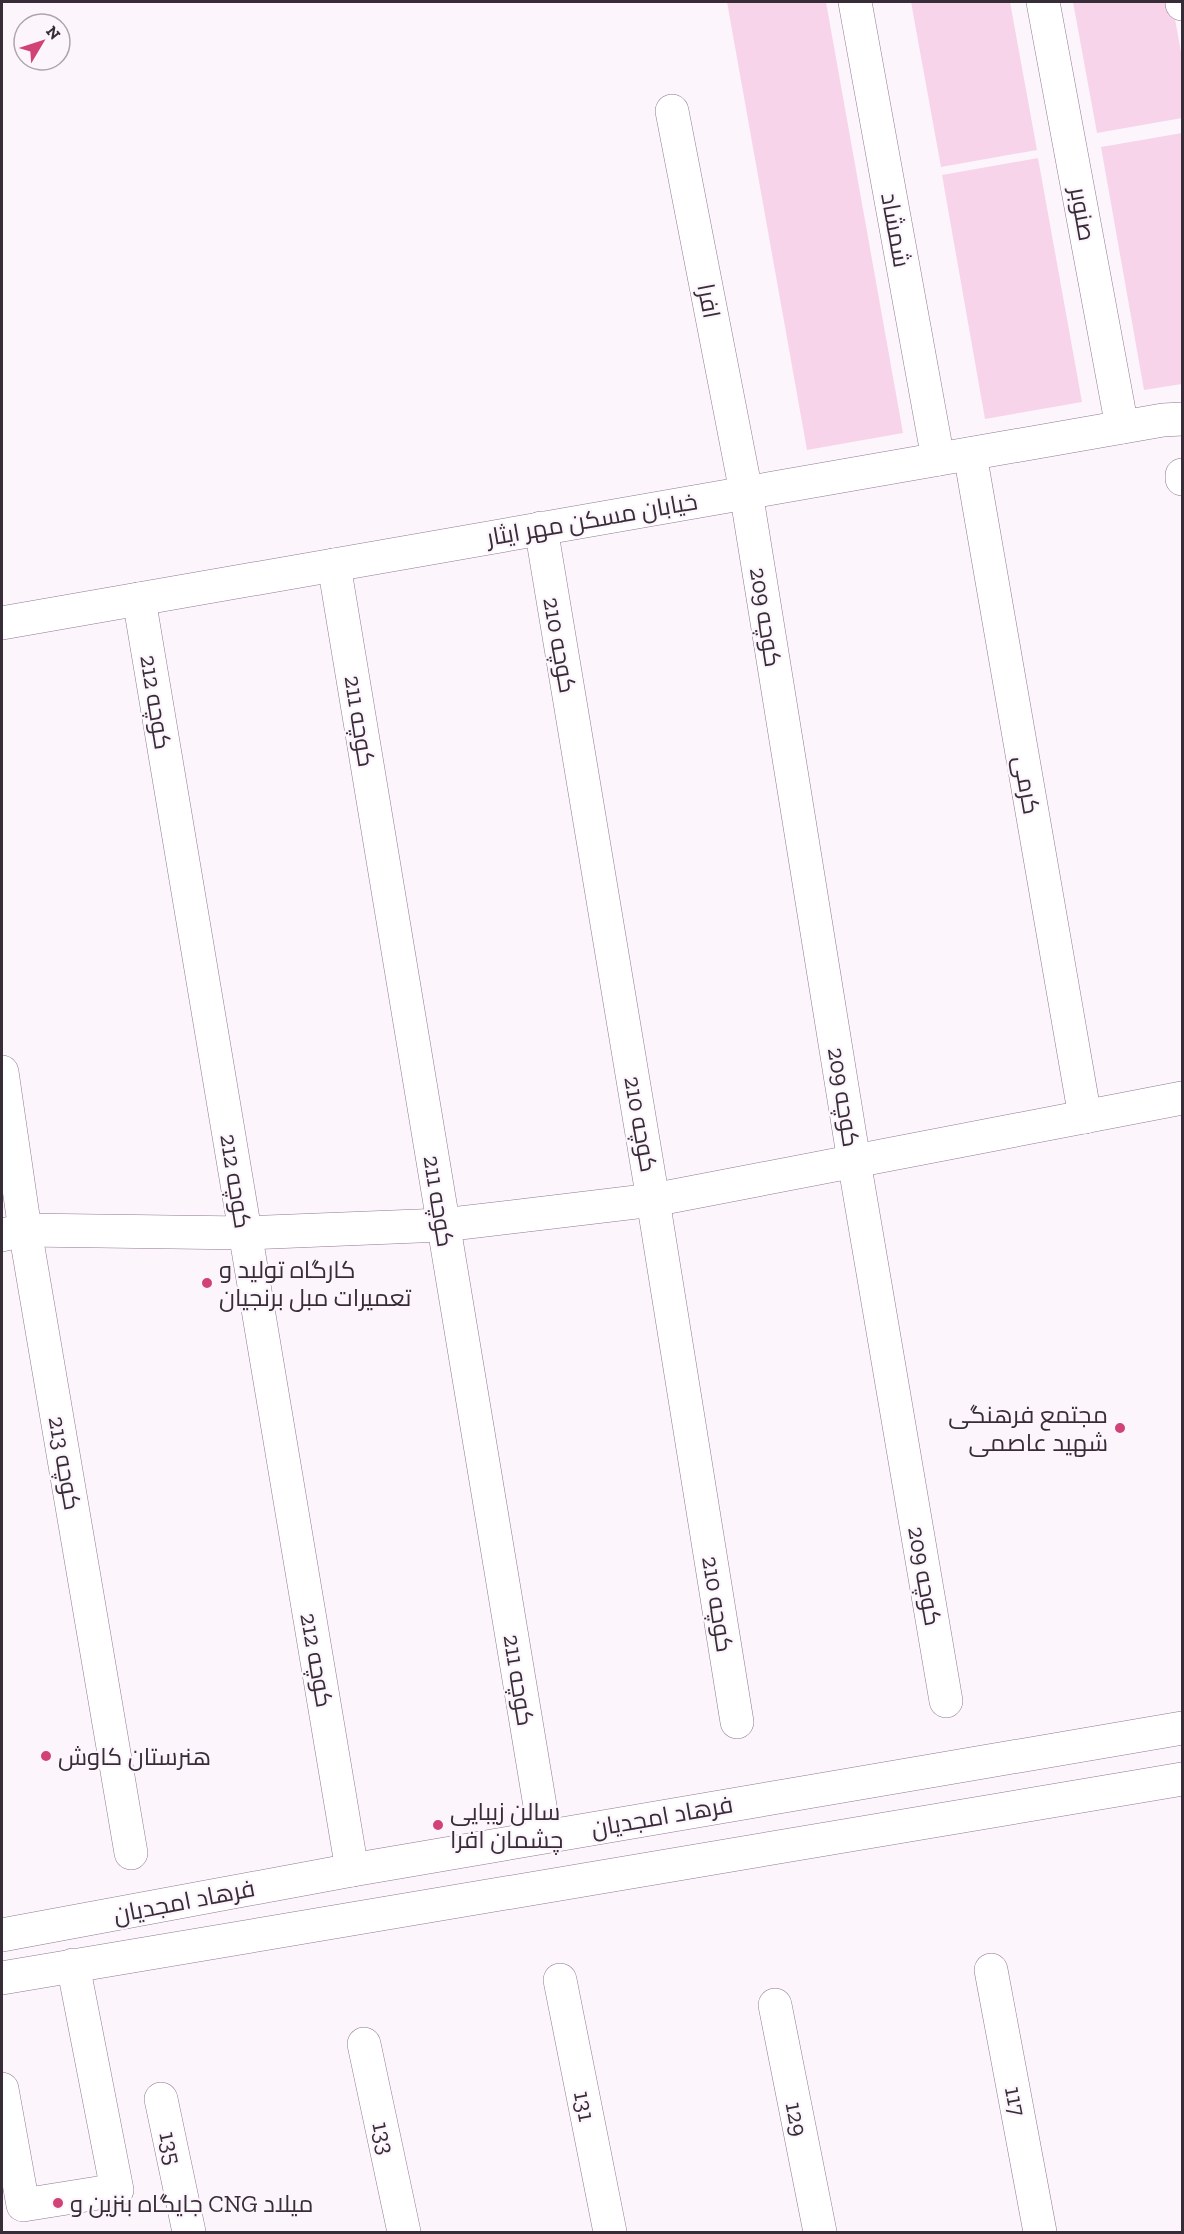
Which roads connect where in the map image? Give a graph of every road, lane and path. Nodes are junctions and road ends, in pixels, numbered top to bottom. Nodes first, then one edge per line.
1 (855, 2) edge
2 (1043, 2) edge
3 (672, 111) dead end
4 (1182, 419) edge
5 (1122, 427) junction
6 (970, 454) junction
7 (938, 459) junction
8 (746, 492) junction
9 (541, 528) junction
10 (334, 565) junction
11 (139, 599) junction
12 (2, 623) edge
13 (2, 1072) edge
14 (1182, 1098) edge
15 (1085, 1117) junction
16 (854, 1161) junction
17 (654, 1200) junction
18 (443, 1225) junction
19 (14, 1232) edge
20 (245, 1233) junction
21 (946, 1701) dead end
22 (737, 1722) dead end
23 (1182, 1728) edge
24 (1182, 1779) edge
25 (545, 1836) junction
26 (131, 1853) dead end
27 (352, 1870) junction
28 (2, 1935) edge
29 (73, 1965) junction
30 (991, 1970) dead end
31 (2, 1978) edge
32 (560, 1980) dead end
33 (775, 2005) dead end
34 (364, 2044) dead end
35 (2, 2089) edge
36 (161, 2099) dead end
37 (189, 2232) edge
38 (404, 2232) edge
39 (610, 2232) edge
40 (820, 2232) edge
41 (1040, 2232) edge

1 - 7 street, شمشاد
2 - 5 street, صنوبر
3 - 8 street, افرا
4 - 5 street, خیابان مسکن مهر ایثار
5 - 6 street, خیابان مسکن مهر ایثار
6 - 7 street, خیابان مسکن مهر ایثار
6 - 15 street, کرمی
7 - 8 street, خیابان مسکن مهر ایثار
8 - 9 street, خیابان مسکن مهر ایثار
8 - 16 street, کوچه 209
9 - 10 street, خیابان مسکن مهر ایثار
9 - 17 street, کوچه 210
10 - 11 street, خیابان مسکن مهر ایثار
10 - 18 street, کوچه 211
11 - 12 street, خیابان مسکن مهر ایثار
11 - 20 street, کوچه 212
13 - 19 street, کوچه 213
14 - 15 street
15 - 16 street
16 - 17 street
16 - 21 street, کوچه 209
17 - 18 street
17 - 22 street, کوچه 210
18 - 20 street
18 - 25 street, کوچه 211
19 - 20 street
19 - 26 street, کوچه 213
20 - 27 street, کوچه 212
23 - 25 street, فرهاد امجدیان
24 - 29 street, فرهاد امجدیان
25 - 27 street, فرهاد امجدیان
27 - 28 street, فرهاد امجدیان
29 - 31 street, فرهاد امجدیان
29 - 35 street
30 - 41 street, 117
32 - 39 street, 131
33 - 40 street, 129
34 - 38 street, 133
36 - 37 street, 135

